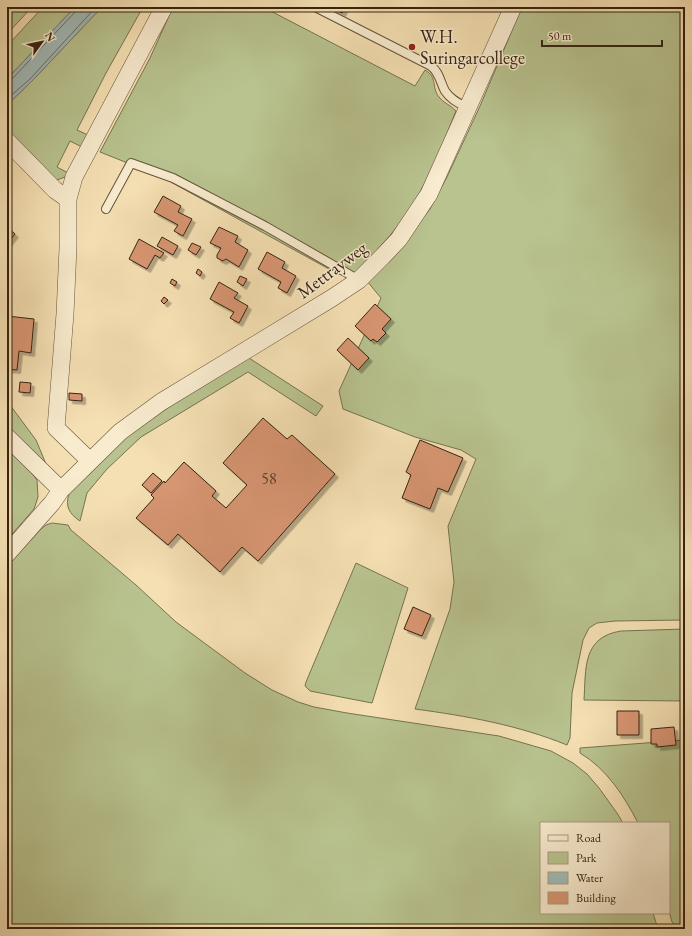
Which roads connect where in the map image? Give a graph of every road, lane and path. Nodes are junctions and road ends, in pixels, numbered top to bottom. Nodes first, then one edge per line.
1 (164, 7) edge
2 (316, 7) edge
3 (513, 7) edge
4 (468, 108) junction
5 (7, 141) edge
6 (68, 199) junction
7 (106, 209) dead end
8 (359, 280) junction
9 (7, 437) edge
10 (90, 461) junction
11 (61, 490) junction
12 (7, 554) edge

1 - 6 street
2 - 4 lane
3 - 4 street, Mettrayweg
4 - 8 street, Mettrayweg
5 - 6 street
6 - 10 street
7 - 8 lane
8 - 10 street, Mettrayweg
9 - 11 street
10 - 11 street, Mettrayweg
11 - 12 street, Mettrayweg

